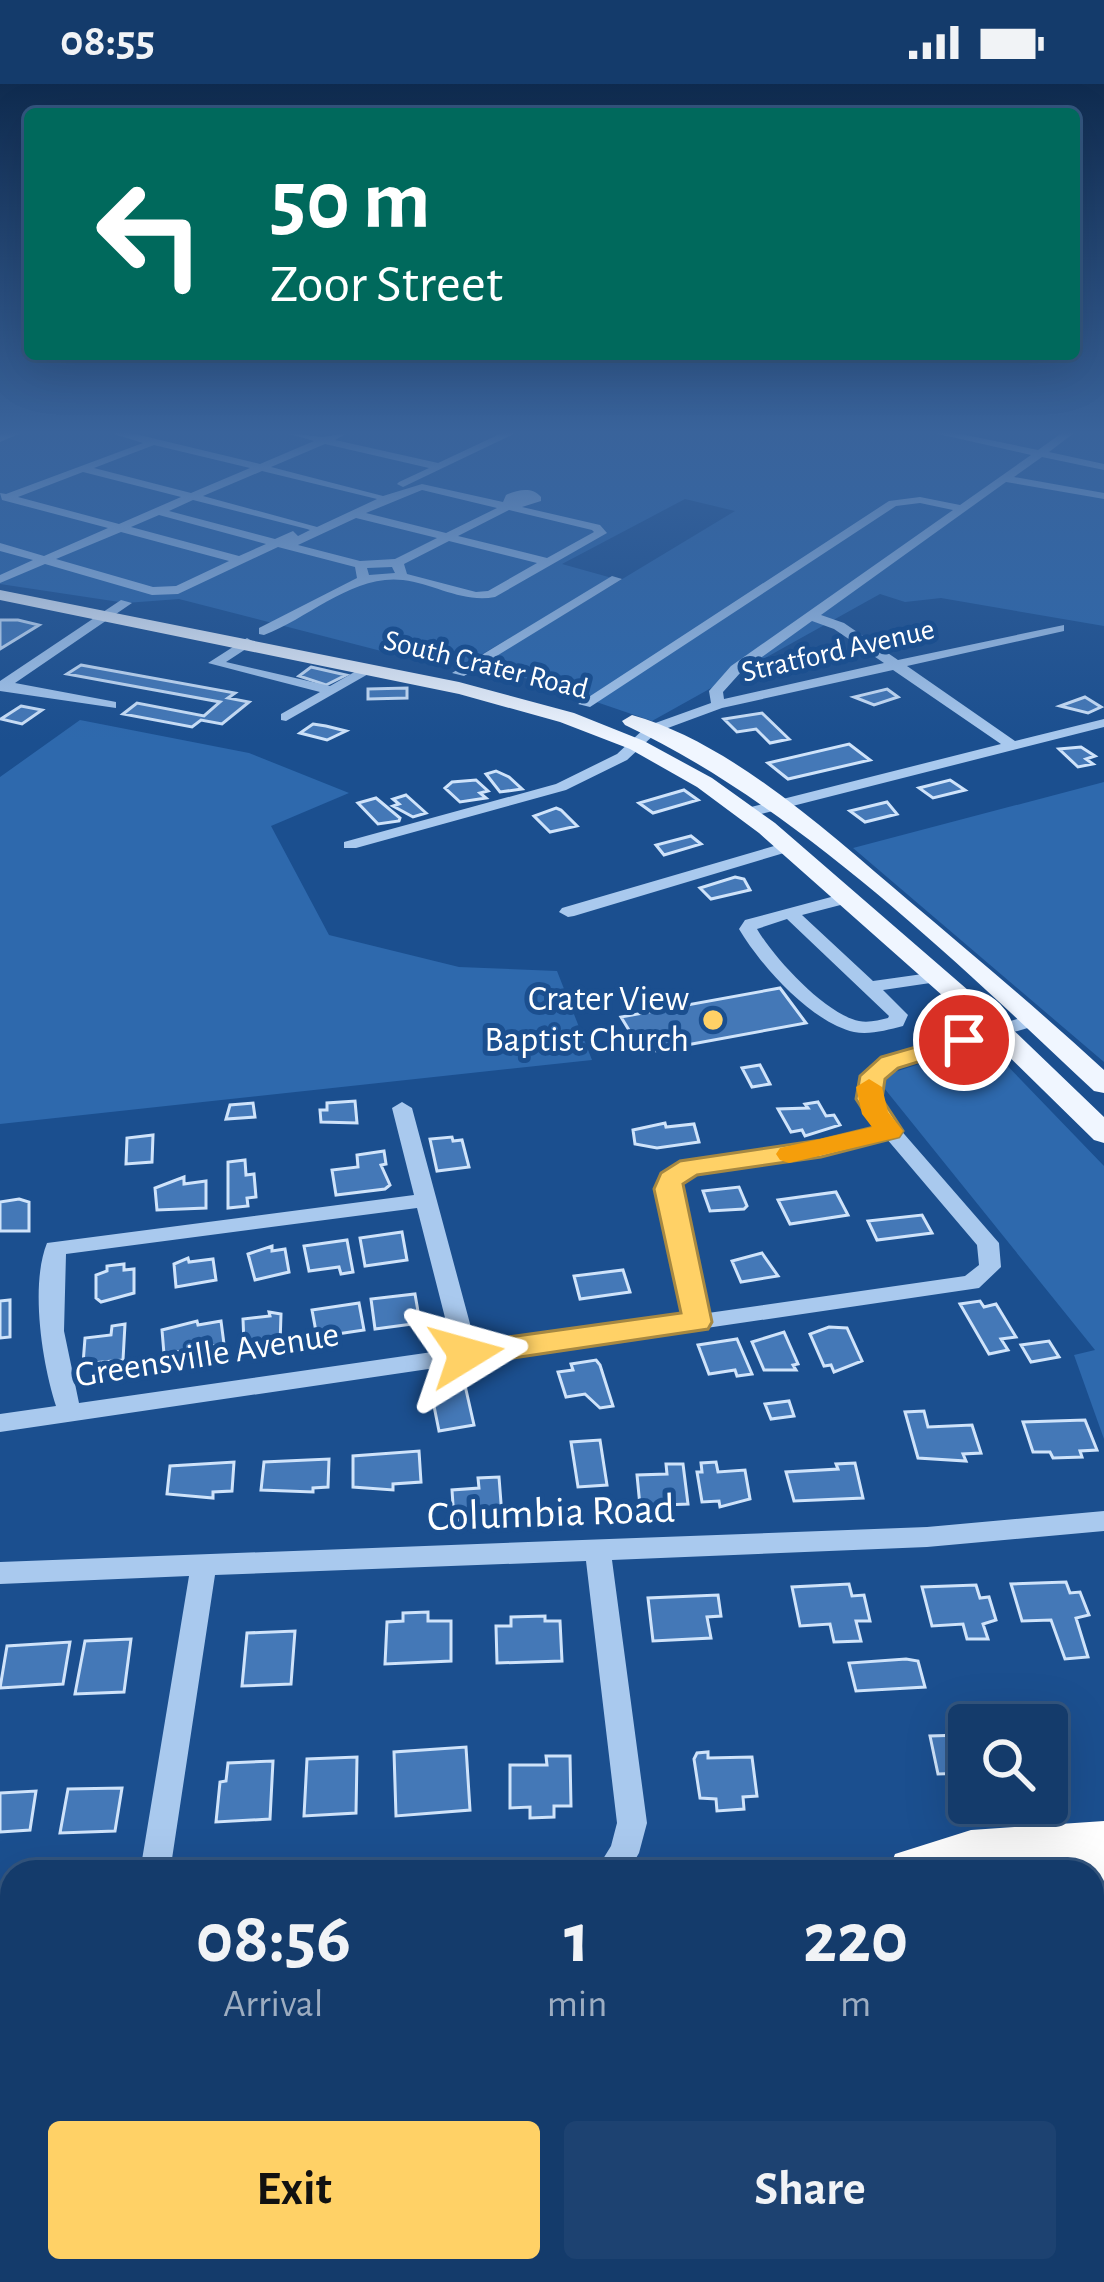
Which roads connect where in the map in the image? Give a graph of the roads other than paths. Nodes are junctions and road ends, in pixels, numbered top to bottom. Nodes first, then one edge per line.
1 (100, 536) edge
2 (147, 536) edge
3 (246, 536) edge
4 (297, 536) edge
5 (304, 536) edge
6 (442, 536) edge
7 (451, 536) edge
8 (599, 536) edge
9 (843, 536) edge
10 (924, 536) edge
11 (448, 537) junction
12 (281, 545) junction
13 (0, 548) edge
14 (42, 560) junction
15 (240, 560) junction
16 (547, 562) junction
17 (399, 569) junction
18 (362, 572) junction
19 (616, 579) dead end
20 (4, 586) edge
21 (118, 608) junction
22 (812, 616) junction
23 (1059, 628) dead end
24 (256, 636) junction
25 (893, 667) junction
26 (370, 669) junction
27 (459, 673) junction
28 (2, 686) edge
29 (329, 690) junction
30 (585, 704) junction
31 (111, 705) dead end
32 (718, 705) junction
33 (286, 717) dead end
34 (1104, 723) edge
35 (645, 737) junction
36 (1011, 746) junction
37 (778, 803) junction
38 (748, 812) junction
39 (350, 845) dead end
40 (788, 847) junction
41 (846, 898) junction
42 (568, 912) dead end
43 (790, 914) junction
44 (937, 977) junction
45 (869, 987) junction
46 (1034, 1020) junction
47 (997, 1031) junction
48 (1104, 1085) edge
49 (402, 1108) dead end
50 (890, 1131) junction
51 (1104, 1134) edge
52 (424, 1199) junction
53 (698, 1322) junction
54 (466, 1354) junction
55 (70, 1412) junction
56 (0, 1423) edge
57 (1104, 1520) edge
58 (598, 1550) junction
59 (204, 1564) junction
60 (0, 1573) edge
61 (1104, 1845) edge
62 (157, 1860) edge
63 (617, 1860) edge
64 (954, 1860) edge

1 - 14 street
2 - 15 street
3 - 12 street
4 - 12 street
5 - 12 street
6 - 11 street
7 - 11 street
8 - 16 street
9 - 30 street
10 - 22 street
11 - 16 street
11 - 17 street
12 - 15 street
12 - 18 street
13 - 14 street
14 - 15 street
14 - 20 street
16 - 17 street
17 - 18 street
18 - 24 street
19 - 27 street
20 - 21 main road, South Crater Road
21 - 24 main road, South Crater Road
21 - 28 street
22 - 25 street
22 - 32 street
23 - 25 street, Stratford Avenue
24 - 26 main road, South Crater Road
24 - 27 main road, South Crater Road
24 - 29 street
25 - 32 street, Stratford Avenue
25 - 36 street
26 - 29 street
26 - 35 main road, South Crater Road
27 - 30 main road, South Crater Road
28 - 31 street
29 - 33 street
30 - 35 main road, South Crater Road
32 - 35 street, Stratford Avenue
34 - 36 street
35 - 37 main road, South Crater Road
35 - 38 main road, South Crater Road
35 - 39 street, Stratford Avenue
36 - 37 street
37 - 38 street
37 - 46 main road, South Crater Road
38 - 40 main road, South Crater Road
40 - 41 main road, South Crater Road
40 - 42 street
41 - 43 street
41 - 44 main road, South Crater Road
43 - 45 street
43 - 45 street
44 - 45 street
44 - 47 main road, South Crater Road
46 - 47 street
46 - 48 main road, South Crater Road
47 - 50 street
47 - 51 main road, South Crater Road
49 - 52 street
50 - 53 street
50 - 53 street, Greensville Avenue
52 - 54 street
52 - 55 street
53 - 54 street, Greensville Avenue
54 - 55 street, Greensville Avenue
55 - 56 street, Greensville Avenue
57 - 58 street, Columbia Road
58 - 59 street, Columbia Road
58 - 63 street
59 - 60 street, Columbia Road
59 - 62 street
61 - 64 highway

